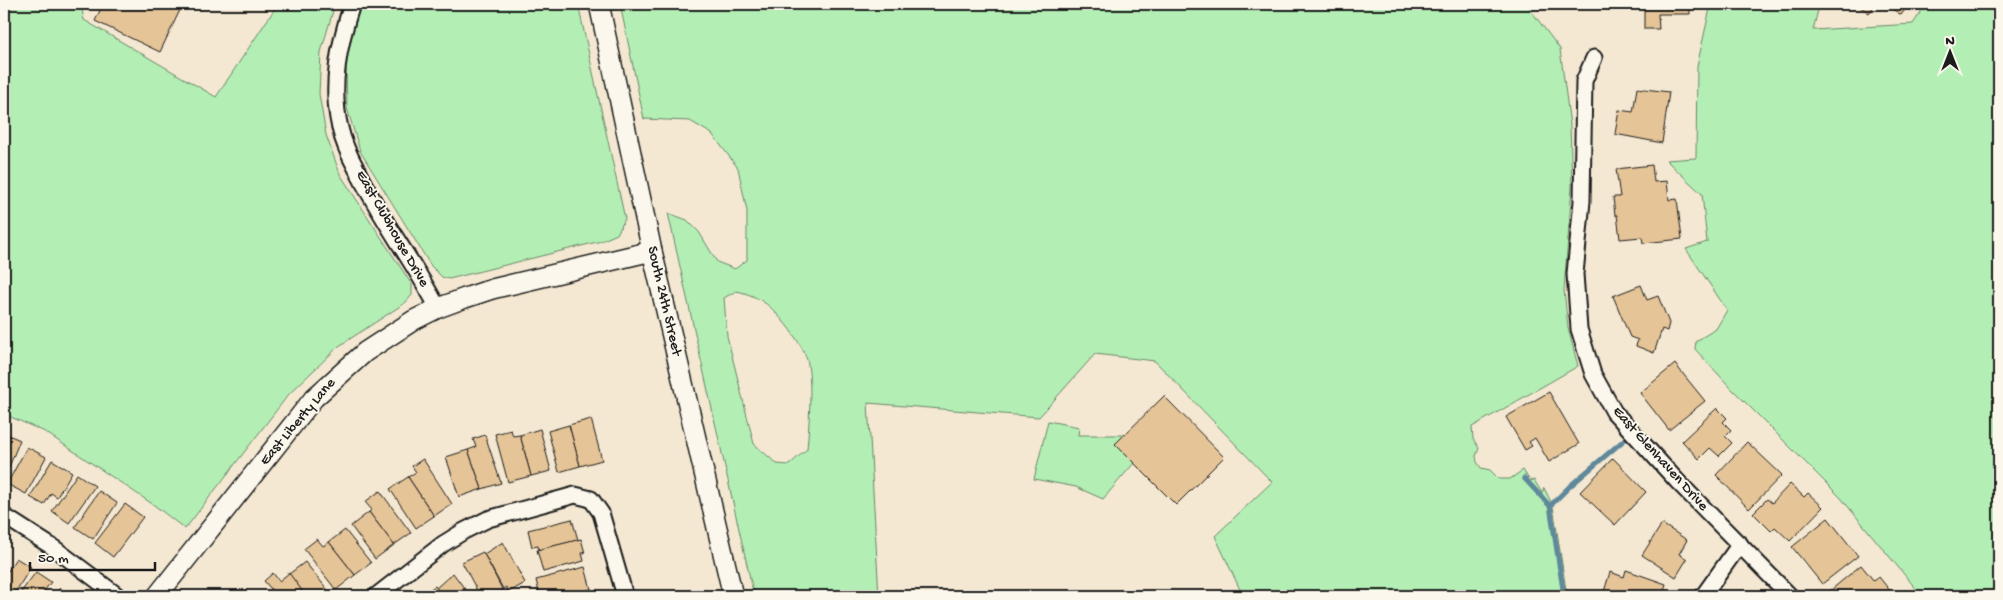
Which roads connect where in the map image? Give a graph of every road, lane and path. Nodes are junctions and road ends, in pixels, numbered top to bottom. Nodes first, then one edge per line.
1 (352, 4) edge
2 (600, 4) edge
3 (1594, 58) dead end
4 (652, 252) junction
5 (438, 308) junction
6 (4, 516) edge
7 (1740, 544) junction
8 (116, 594) edge
9 (157, 596) edge
10 (376, 596) edge
11 (625, 596) edge
12 (733, 596) edge
13 (1703, 596) edge
14 (1790, 596) edge

1 - 5 street, East Clubhouse Drive
2 - 4 street, South 24th Street
3 - 7 street, East Glenhaven Drive
4 - 5 street, East Liberty Lane
4 - 12 street, South 24th Street
5 - 9 street, East Liberty Lane
6 - 8 street
7 - 13 street
7 - 14 street, East Glenhaven Drive
10 - 11 street

